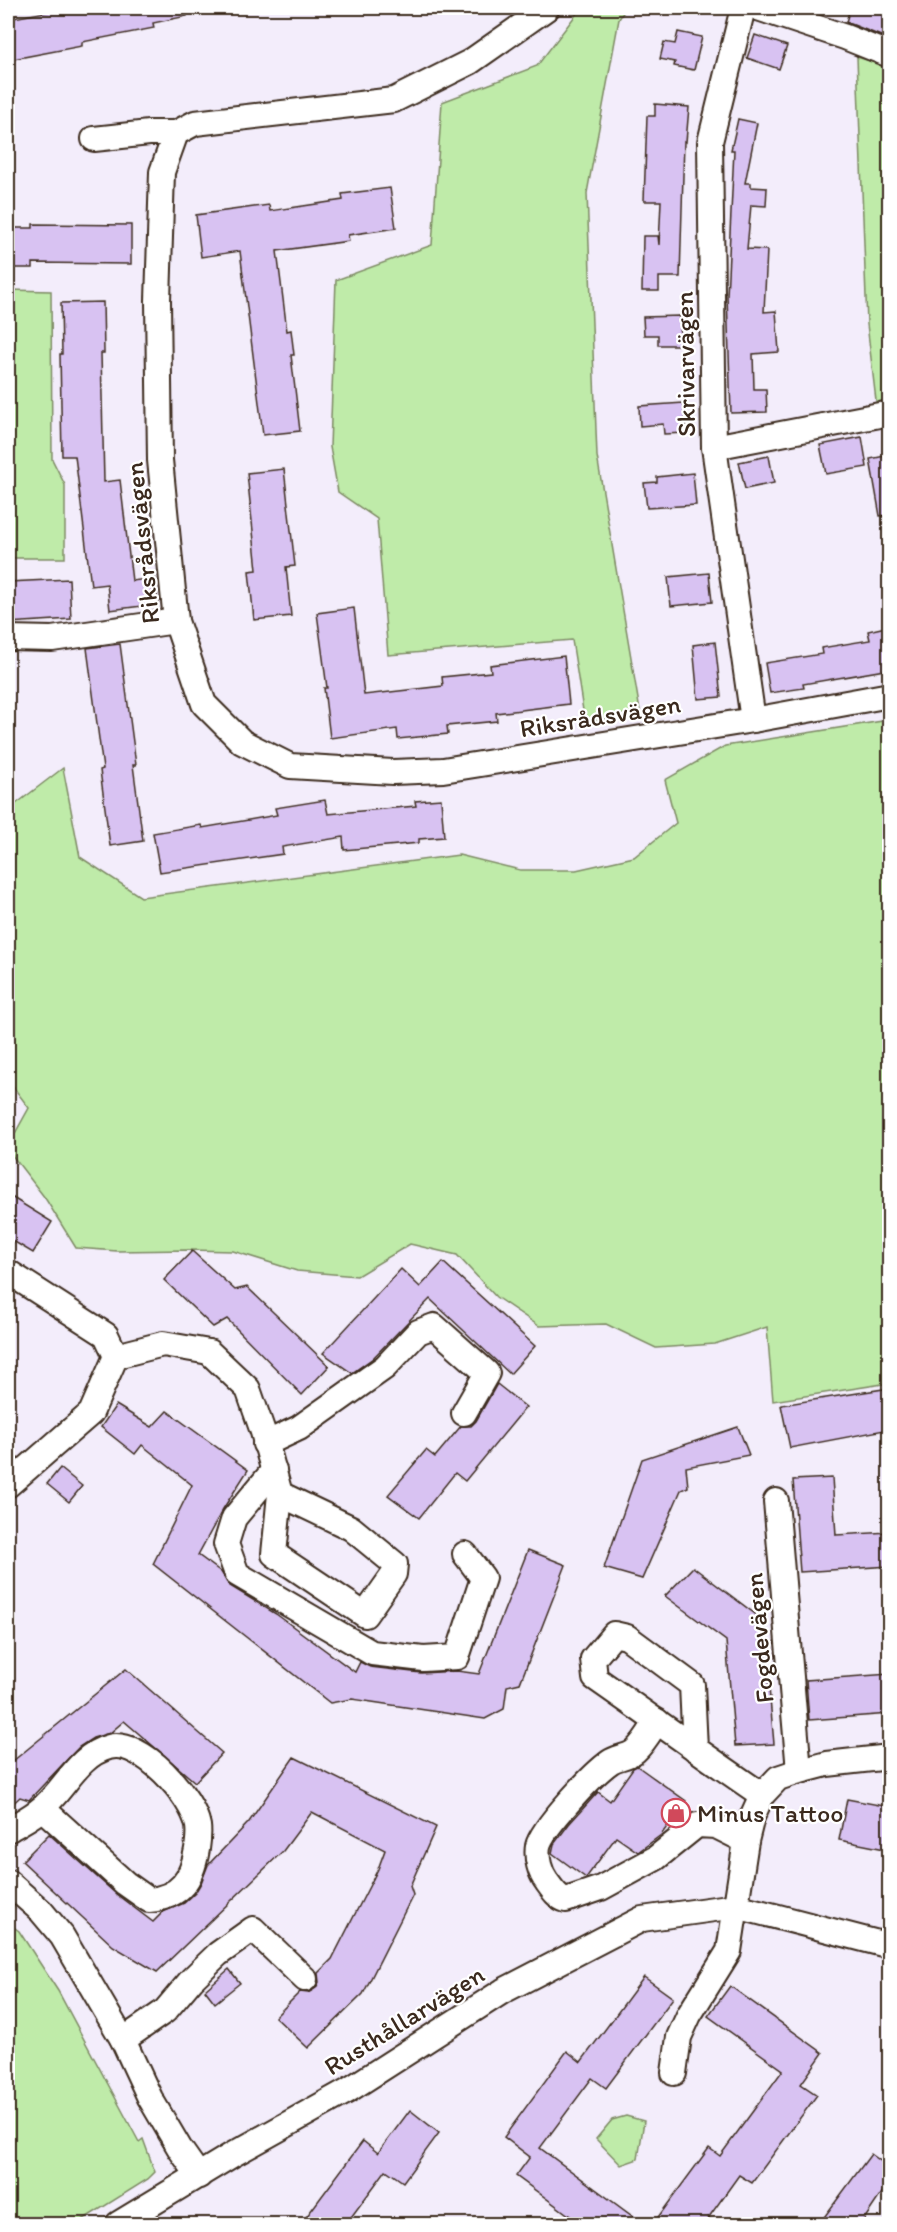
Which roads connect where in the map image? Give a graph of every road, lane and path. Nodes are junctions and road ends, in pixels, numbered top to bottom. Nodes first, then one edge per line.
1 (547, 8) edge
2 (743, 8) edge
3 (758, 8) edge
4 (890, 55) edge
5 (176, 133) junction
6 (94, 139) dead end
7 (890, 413) edge
8 (714, 447) junction
9 (176, 621) junction
10 (8, 638) edge
11 (890, 695) edge
12 (753, 720) junction
13 (12, 1279) edge
14 (116, 1356) junction
15 (465, 1413) dead end
16 (265, 1444) junction
17 (274, 1470) junction
18 (8, 1485) edge
19 (280, 1494) junction
20 (776, 1501) dead end
21 (465, 1554) dead end
22 (657, 1721) junction
23 (695, 1749) junction
24 (890, 1757) edge
25 (799, 1771) junction
26 (762, 1795) junction
27 (42, 1808) junction
28 (8, 1830) edge
29 (746, 1840) junction
30 (8, 1882) edge
31 (736, 1906) junction
32 (890, 1946) edge
33 (305, 1979) dead end
34 (123, 2040) junction
35 (674, 2073) dead end
36 (199, 2176) junction
37 (118, 2224) edge

1 - 5 street
2 - 8 street, Skrivarvägen
3 - 4 street
5 - 6 street
5 - 9 street, Riksrådsvägen
7 - 8 street
8 - 12 street, Skrivarvägen
9 - 10 street
9 - 12 street, Riksrådsvägen
11 - 12 street, Riksrådsvägen
13 - 14 street
14 - 16 street
14 - 18 street
15 - 16 street
16 - 17 street
17 - 19 street
17 - 21 street
19 - 19 street
20 - 25 street, Fogdevägen
22 - 23 street
22 - 23 street
22 - 29 street
23 - 26 street
24 - 25 street
25 - 26 street
26 - 29 street
27 - 27 street
27 - 28 street
29 - 31 street
30 - 34 street
31 - 32 street, Rusthållarvägen
31 - 35 street
31 - 36 street, Rusthållarvägen
33 - 34 street
34 - 36 street
36 - 37 street, Rusthållarvägen

